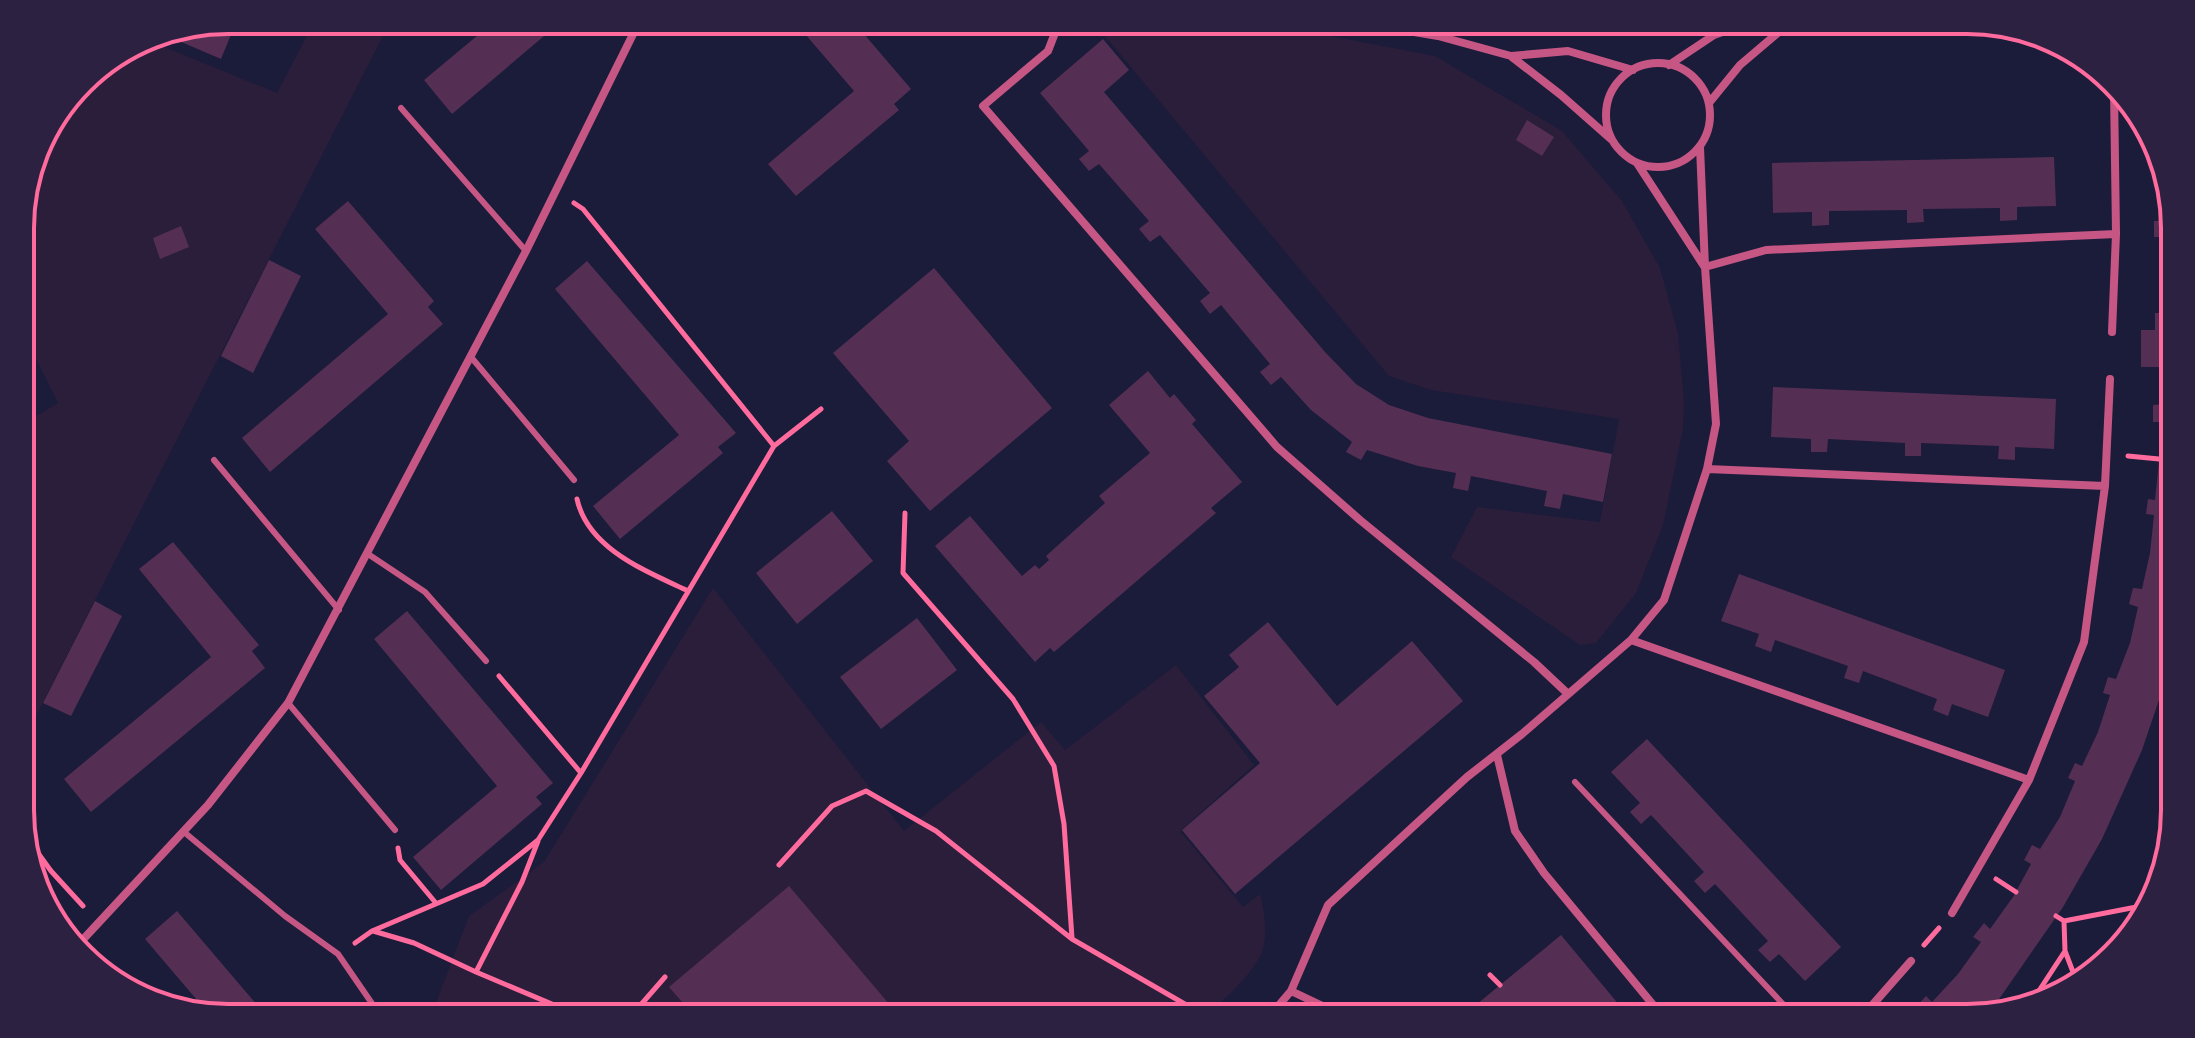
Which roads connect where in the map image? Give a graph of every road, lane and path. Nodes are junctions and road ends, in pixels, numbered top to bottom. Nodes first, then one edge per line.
1 (633, 34) edge
2 (1055, 34) edge
3 (1426, 34) edge
4 (1717, 34) edge
5 (1777, 34) edge
6 (1511, 56) junction
7 (1669, 65) junction
8 (1633, 70) junction
9 (2114, 102) edge
10 (1709, 103) junction
11 (401, 108) dead end
12 (1613, 142) junction
13 (1700, 147) junction
14 (1636, 163) junction
15 (554, 191) junction
16 (2116, 234) junction
17 (526, 251) junction
18 (1705, 267) junction
19 (2112, 332) dead end
20 (471, 357) junction
21 (2110, 379) dead end
22 (821, 409) dead end
23 (774, 446) junction
24 (2107, 455) junction
25 (2159, 459) dead end
26 (214, 460) dead end
27 (1707, 469) junction
28 (574, 480) joint
29 (2105, 486) junction
30 (905, 513) dead end
31 (368, 554) junction
32 (688, 591) junction
33 (339, 610) junction
34 (1631, 640) junction
35 (486, 661) joint
36 (1567, 693) junction
37 (288, 703) junction
38 (1497, 755) junction
39 (581, 773) junction
40 (2029, 780) junction
41 (1575, 782) dead end
42 (395, 830) joint
43 (184, 832) junction
44 (538, 840) junction
45 (40, 856) edge
46 (779, 865) dead end
47 (435, 902) junction
48 (2135, 907) edge
49 (1952, 913) joint
50 (2056, 916) dead end
51 (2064, 921) junction
52 (97, 922) junction
53 (372, 931) junction
54 (83, 938) edge
55 (1072, 939) junction
56 (2065, 951) junction
57 (338, 954) junction
58 (1911, 961) joint
59 (476, 972) junction
60 (2073, 972) edge
61 (1490, 975) dead end
62 (665, 977) dead end
63 (1500, 985) dead end
64 (2040, 989) edge
65 (1291, 991) junction
66 (372, 1004) edge
67 (552, 1004) edge
68 (641, 1004) edge
69 (1185, 1004) edge
70 (1280, 1004) edge
71 (1318, 1004) edge
72 (1652, 1004) edge
73 (1783, 1004) edge
74 (1873, 1004) edge

1 - 15 street
2 - 36 street
3 - 6 street
4 - 7 street
5 - 10 street
6 - 8 street
6 - 12 street
7 - 8 street
7 - 10 street
8 - 12 street
9 - 16 street
10 - 13 street
11 - 17 lane
12 - 14 street
13 - 14 street
13 - 18 street
14 - 18 street
15 - 17 street
15 - 23 path
16 - 18 street
16 - 19 street
17 - 20 street
18 - 27 street
20 - 28 lane
20 - 31 street
21 - 24 street
22 - 23 path
23 - 32 path
24 - 25 path
24 - 29 street
26 - 33 lane
27 - 29 street
27 - 34 street
28 - 32 path
29 - 40 street
30 - 55 path
31 - 33 street
31 - 35 lane
32 - 39 path
33 - 37 street
34 - 36 street
34 - 40 street
35 - 39 path
36 - 38 street
37 - 42 lane
37 - 43 street
38 - 65 street
38 - 72 street
39 - 44 path
40 - 49 street
41 - 73 lane
42 - 47 path
43 - 52 street
43 - 57 lane
44 - 47 path
44 - 59 path
45 - 52 path
46 - 55 path
47 - 53 path
48 - 51 path
49 - 58 path
50 - 51 path
51 - 56 path
52 - 54 street
53 - 57 path
53 - 59 path
55 - 69 path
56 - 60 path
56 - 64 path
57 - 66 lane
58 - 74 street
59 - 67 path
61 - 63 path
62 - 68 path
65 - 70 street
65 - 71 street

